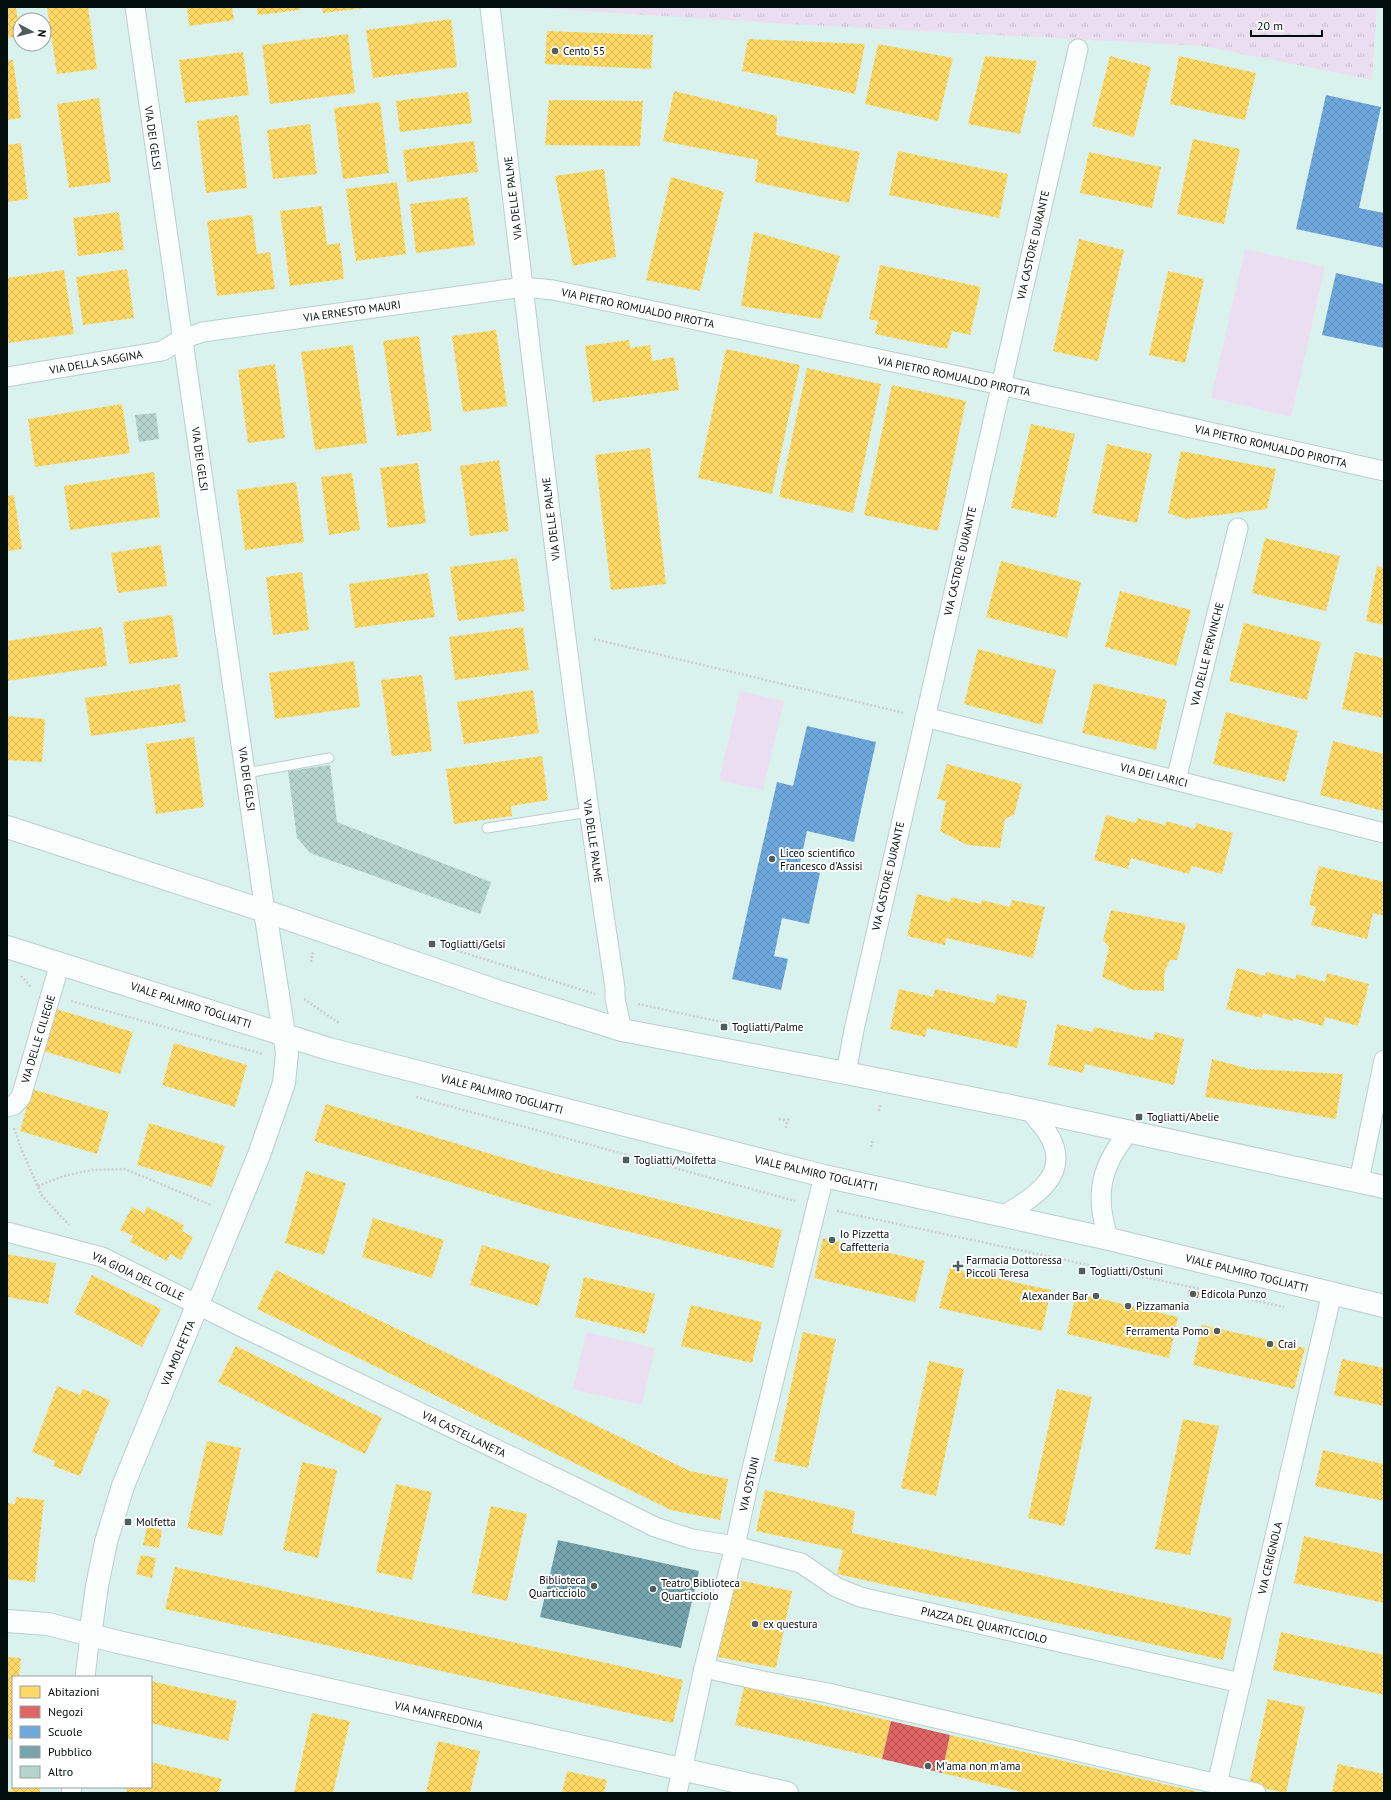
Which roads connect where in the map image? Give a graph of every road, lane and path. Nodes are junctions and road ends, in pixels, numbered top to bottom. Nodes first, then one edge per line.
1 (135, 7) edge
2 (490, 7) edge
3 (1078, 49) dead end
4 (524, 287) junction
5 (182, 339) junction
6 (7, 377) edge
7 (1001, 386) junction
8 (1384, 471) edge
9 (1238, 528) dead end
10 (594, 640) dead end
11 (916, 715) junction
12 (329, 758) dead end
13 (246, 773) junction
14 (1176, 780) junction
15 (589, 812) junction
16 (7, 827) edge
17 (486, 828) dead end
18 (1384, 833) edge
19 (265, 911) junction
20 (7, 947) edge
21 (314, 948) dead end
22 (311, 962) dead end
23 (60, 963) junction
24 (304, 999) dead end
25 (68, 1000) dead end
26 (638, 1005) dead end
27 (339, 1023) dead end
28 (622, 1030) junction
29 (771, 1033) dead end
30 (285, 1034) junction
31 (253, 1052) dead end
32 (1384, 1060) edge
33 (846, 1073) junction
34 (413, 1096) dead end
35 (1030, 1110) junction
36 (10, 1114) edge
37 (790, 1117) dead end
38 (780, 1119) dead end
39 (787, 1121) junction
40 (786, 1128) dead end
41 (1130, 1132) junction
42 (873, 1138) dead end
43 (871, 1147) dead end
44 (824, 1176) junction
45 (1359, 1181) junction
46 (38, 1186) junction
47 (1384, 1187) edge
48 (787, 1199) dead end
49 (211, 1205) dead end
50 (834, 1211) dead end
51 (1004, 1215) junction
52 (70, 1227) dead end
53 (7, 1232) edge
54 (1109, 1239) junction
55 (1332, 1293) junction
56 (199, 1305) junction
57 (1384, 1306) edge
58 (1286, 1308) dead end
59 (735, 1546) junction
60 (7, 1621) edge
61 (90, 1636) junction
62 (704, 1668) junction
63 (85, 1676) edge
64 (1241, 1683) junction
65 (682, 1770) junction
66 (1217, 1784) junction
67 (677, 1793) edge
68 (787, 1793) edge
69 (1256, 1793) edge

1 - 5 street, VIA DEI GELSI
2 - 4 street, VIA DELLE PALME
3 - 7 street, VIA CASTORE DURANTE
4 - 5 street, VIA ERNESTO MAURI
4 - 7 street, VIA PIETRO ROMUALDO PIROTTA
4 - 15 street, VIA DELLE PALME
5 - 6 street, VIA DELLA SAGGINA
5 - 13 street, VIA DEI GELSI
7 - 8 street, VIA PIETRO ROMUALDO PIROTTA
7 - 11 street, VIA CASTORE DURANTE
9 - 14 street, VIA DELLE PERVINCHE
10 - 11 path
11 - 14 street, VIA DEI LARICI
11 - 33 street, VIA CASTORE DURANTE
12 - 13 lane
13 - 19 street, VIA DEI GELSI
14 - 18 street, VIA DEI LARICI
15 - 17 lane
15 - 28 street, VIA DELLE PALME
16 - 19 main road
19 - 28 main road
19 - 30 main road, VIA MOLFETTA
20 - 23 main road, VIALE PALMIRO TOGLIATTI
21 - 22 path
23 - 30 main road, VIALE PALMIRO TOGLIATTI
23 - 36 street, VIA DELLE CILIEGIE
24 - 27 path
25 - 31 path
26 - 29 path
28 - 33 main road
30 - 44 main road, VIALE PALMIRO TOGLIATTI
30 - 56 main road, VIA MOLFETTA
32 - 45 street
33 - 35 main road
34 - 48 path
35 - 41 main road
35 - 51 street
36 - 46 path
37 - 39 path
38 - 39 path
39 - 40 path
41 - 45 main road
41 - 54 street
42 - 43 path
44 - 51 main road, VIALE PALMIRO TOGLIATTI
44 - 59 street, VIA OSTUNI
45 - 47 main road
46 - 49 path
46 - 52 path
50 - 58 path
51 - 54 main road, VIALE PALMIRO TOGLIATTI
53 - 56 street, VIA GIOIA DEL COLLE
54 - 55 main road, VIALE PALMIRO TOGLIATTI
55 - 57 main road, VIALE PALMIRO TOGLIATTI
55 - 64 street, VIA CERIGNOLA
56 - 59 street, VIA CASTELLANETA
56 - 61 main road, VIA MOLFETTA
59 - 62 street, VIA OSTUNI
59 - 64 street, PIAZZA DEL QUARTICCIOLO
60 - 61 main road, VIA MANFREDONIA
61 - 63 street, VIA MOLFETTA
61 - 65 main road, VIA MANFREDONIA
62 - 65 street, VIA OSTUNI
62 - 66 street
64 - 66 street, VIA CERIGNOLA
65 - 67 street, VIA OSTUNI
65 - 68 main road, VIA MANFREDONIA
66 - 69 street

